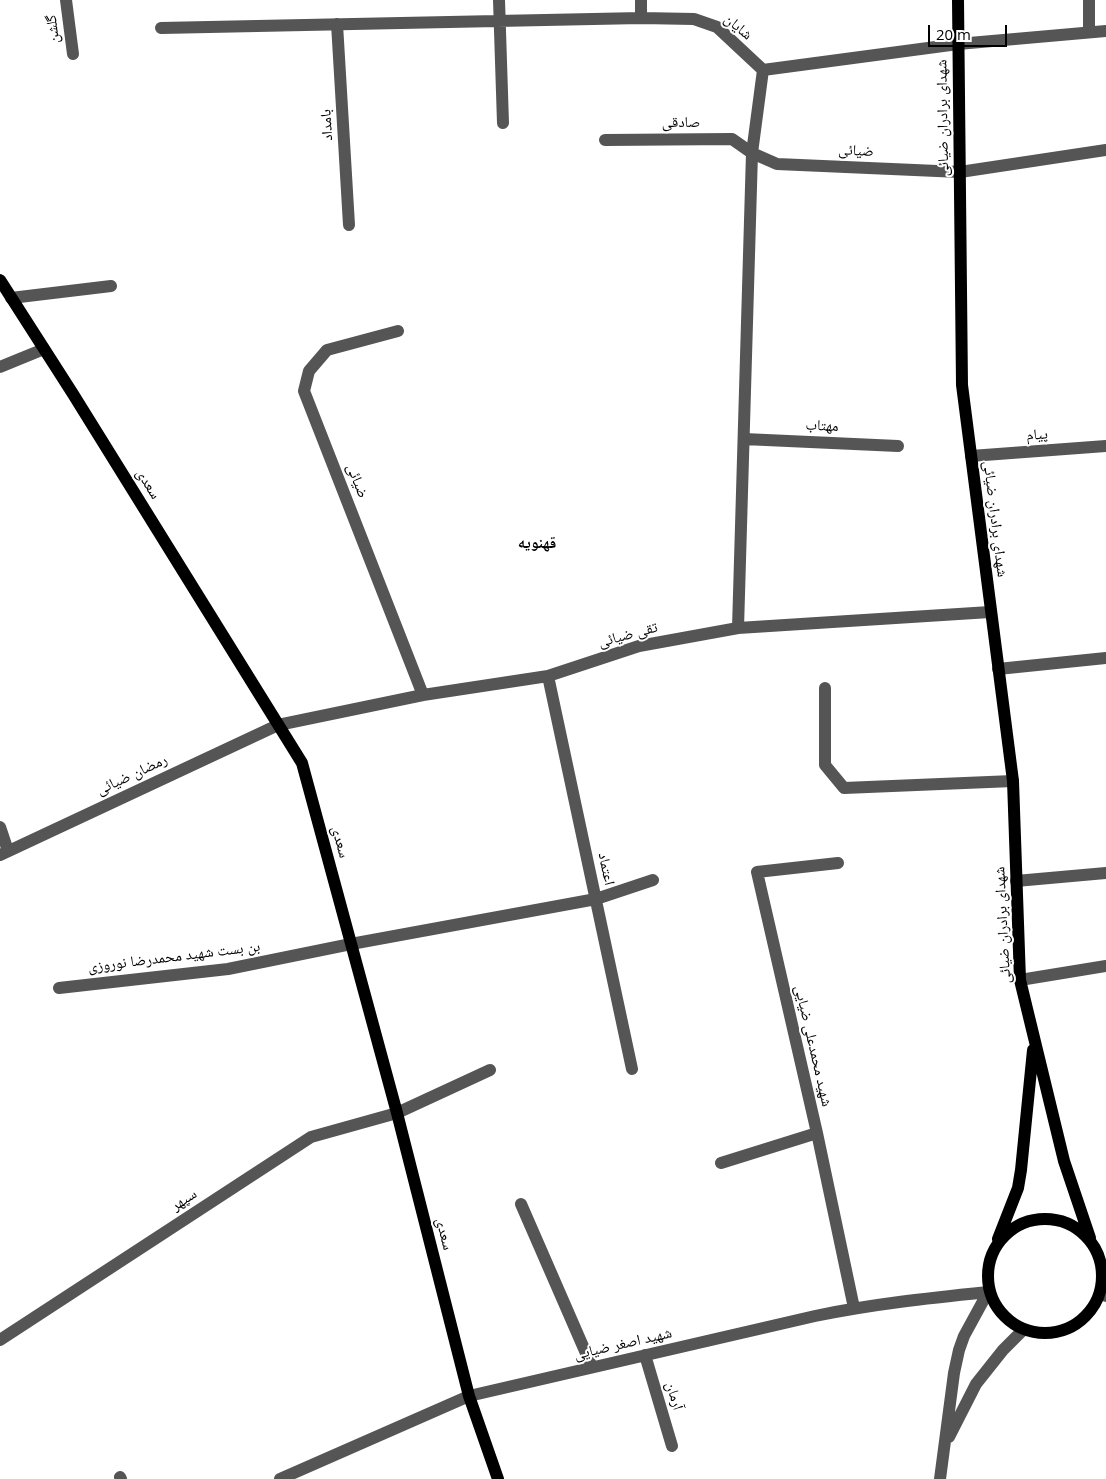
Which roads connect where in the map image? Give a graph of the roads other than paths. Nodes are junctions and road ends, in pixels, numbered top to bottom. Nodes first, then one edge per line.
1 (66, 0) edge
2 (499, 0) edge
3 (642, 0) edge
4 (958, 0) edge
5 (1089, 0) edge
6 (641, 18) junction
7 (499, 21) junction
8 (336, 24) junction
9 (160, 28) dead end
10 (1106, 31) edge
11 (1089, 32) junction
12 (958, 44) junction
13 (73, 54) dead end
14 (763, 70) junction
15 (503, 122) dead end
16 (606, 140) dead end
17 (1106, 150) edge
18 (752, 153) junction
19 (960, 172) junction
20 (349, 225) dead end
21 (1, 284) edge
22 (111, 286) dead end
23 (11, 298) junction
24 (398, 331) dead end
25 (44, 348) junction
26 (0, 367) edge
27 (744, 439) junction
28 (898, 446) dead end
29 (1106, 446) edge
30 (971, 456) junction
31 (990, 612) junction
32 (738, 628) junction
33 (1106, 658) edge
34 (998, 669) junction
35 (548, 676) junction
36 (825, 688) dead end
37 (423, 695) junction
38 (278, 724) junction
39 (1012, 780) junction
40 (0, 827) edge
41 (4, 853) edge
42 (838, 863) dead end
43 (1106, 873) edge
44 (653, 880) dead end
45 (1016, 881) junction
46 (596, 899) junction
47 (351, 944) junction
48 (1106, 966) edge
49 (1020, 980) junction
50 (59, 988) dead end
51 (1034, 1040) junction
52 (632, 1069) dead end
53 (490, 1070) dead end
54 (397, 1113) junction
55 (817, 1133) junction
56 (721, 1163) dead end
57 (521, 1204) dead end
58 (1090, 1238) junction
59 (998, 1240) junction
60 (988, 1292) junction
61 (1104, 1295) edge
62 (854, 1308) junction
63 (1023, 1330) junction
64 (0, 1340) edge
65 (645, 1355) junction
66 (592, 1367) junction
67 (469, 1396) junction
68 (946, 1443) junction
69 (672, 1446) dead end
70 (280, 1479) edge
71 (498, 1479) edge
72 (940, 1479) edge

1 - 13 street, گلشن
2 - 7 street
3 - 6 street
4 - 12 main road, شهدای برادران ضیائی
5 - 11 street
6 - 7 street, شایان
6 - 14 street, شایان
7 - 8 street, شایان
7 - 15 street
8 - 9 street, شایان
8 - 20 street, بامداد
10 - 11 street
11 - 12 street
12 - 14 street
12 - 19 main road, شهدای برادران ضیائی
14 - 18 street
16 - 18 street, صادقی
17 - 19 street, ضیائی
18 - 19 street, ضیائی
18 - 27 street
19 - 30 main road, شهدای برادران ضیائی
21 - 23 main road, سعدی
22 - 23 street
23 - 25 main road, سعدی
24 - 37 street, ضیائی
25 - 26 street
25 - 38 main road, سعدی
27 - 28 street, مهتاب
27 - 32 street
29 - 30 street, پیام
30 - 31 main road, شهدای برادران ضیائی
31 - 32 street, تقی ضیائی
31 - 34 main road, شهدای برادران ضیائی
32 - 35 street, تقی ضیائی
33 - 34 street
34 - 39 main road, شهدای برادران ضیائی
35 - 37 street, تقی ضیائی
35 - 46 street, اعتماد
36 - 39 street
37 - 38 street, تقی ضیائی
38 - 41 street, رمضان ضیائی
38 - 47 main road, سعدی
39 - 45 main road, شهدای برادران ضیائی
40 - 41 street
42 - 55 street, شهید محمدعلی ضیایی
43 - 45 street
44 - 46 street, بن بست شهید محمدرضا نوروزی
45 - 49 main road, شهدای برادران ضیائی
46 - 47 street, بن بست شهید محمدرضا نوروزی
46 - 52 street, اعتماد
47 - 50 street, بن بست شهید محمدرضا نوروزی
47 - 54 main road, سعدی
48 - 49 street
49 - 51 main road, شهدای برادران ضیائی
51 - 58 main road, شهدای برادران ضیائی
51 - 59 main road, شهدای برادران ضیائی
53 - 54 street, سپهر
54 - 64 street, سپهر
54 - 67 main road, سعدی
55 - 56 street
55 - 62 street, شهید محمدعلی ضیایی
57 - 66 street
58 - 59 main road
58 - 61 main road
59 - 60 main road
60 - 62 street, شهید اصغر ضیایی
60 - 63 main road
60 - 68 street
61 - 63 main road
62 - 65 street, شهید اصغر ضیایی
63 - 68 street
65 - 66 street, شهید اصغر ضیایی
65 - 69 street, آرمان
66 - 67 street, شهید اصغر ضیایی
67 - 70 street, شهید اصغر ضیایی
67 - 71 main road, سعدی
68 - 72 street

